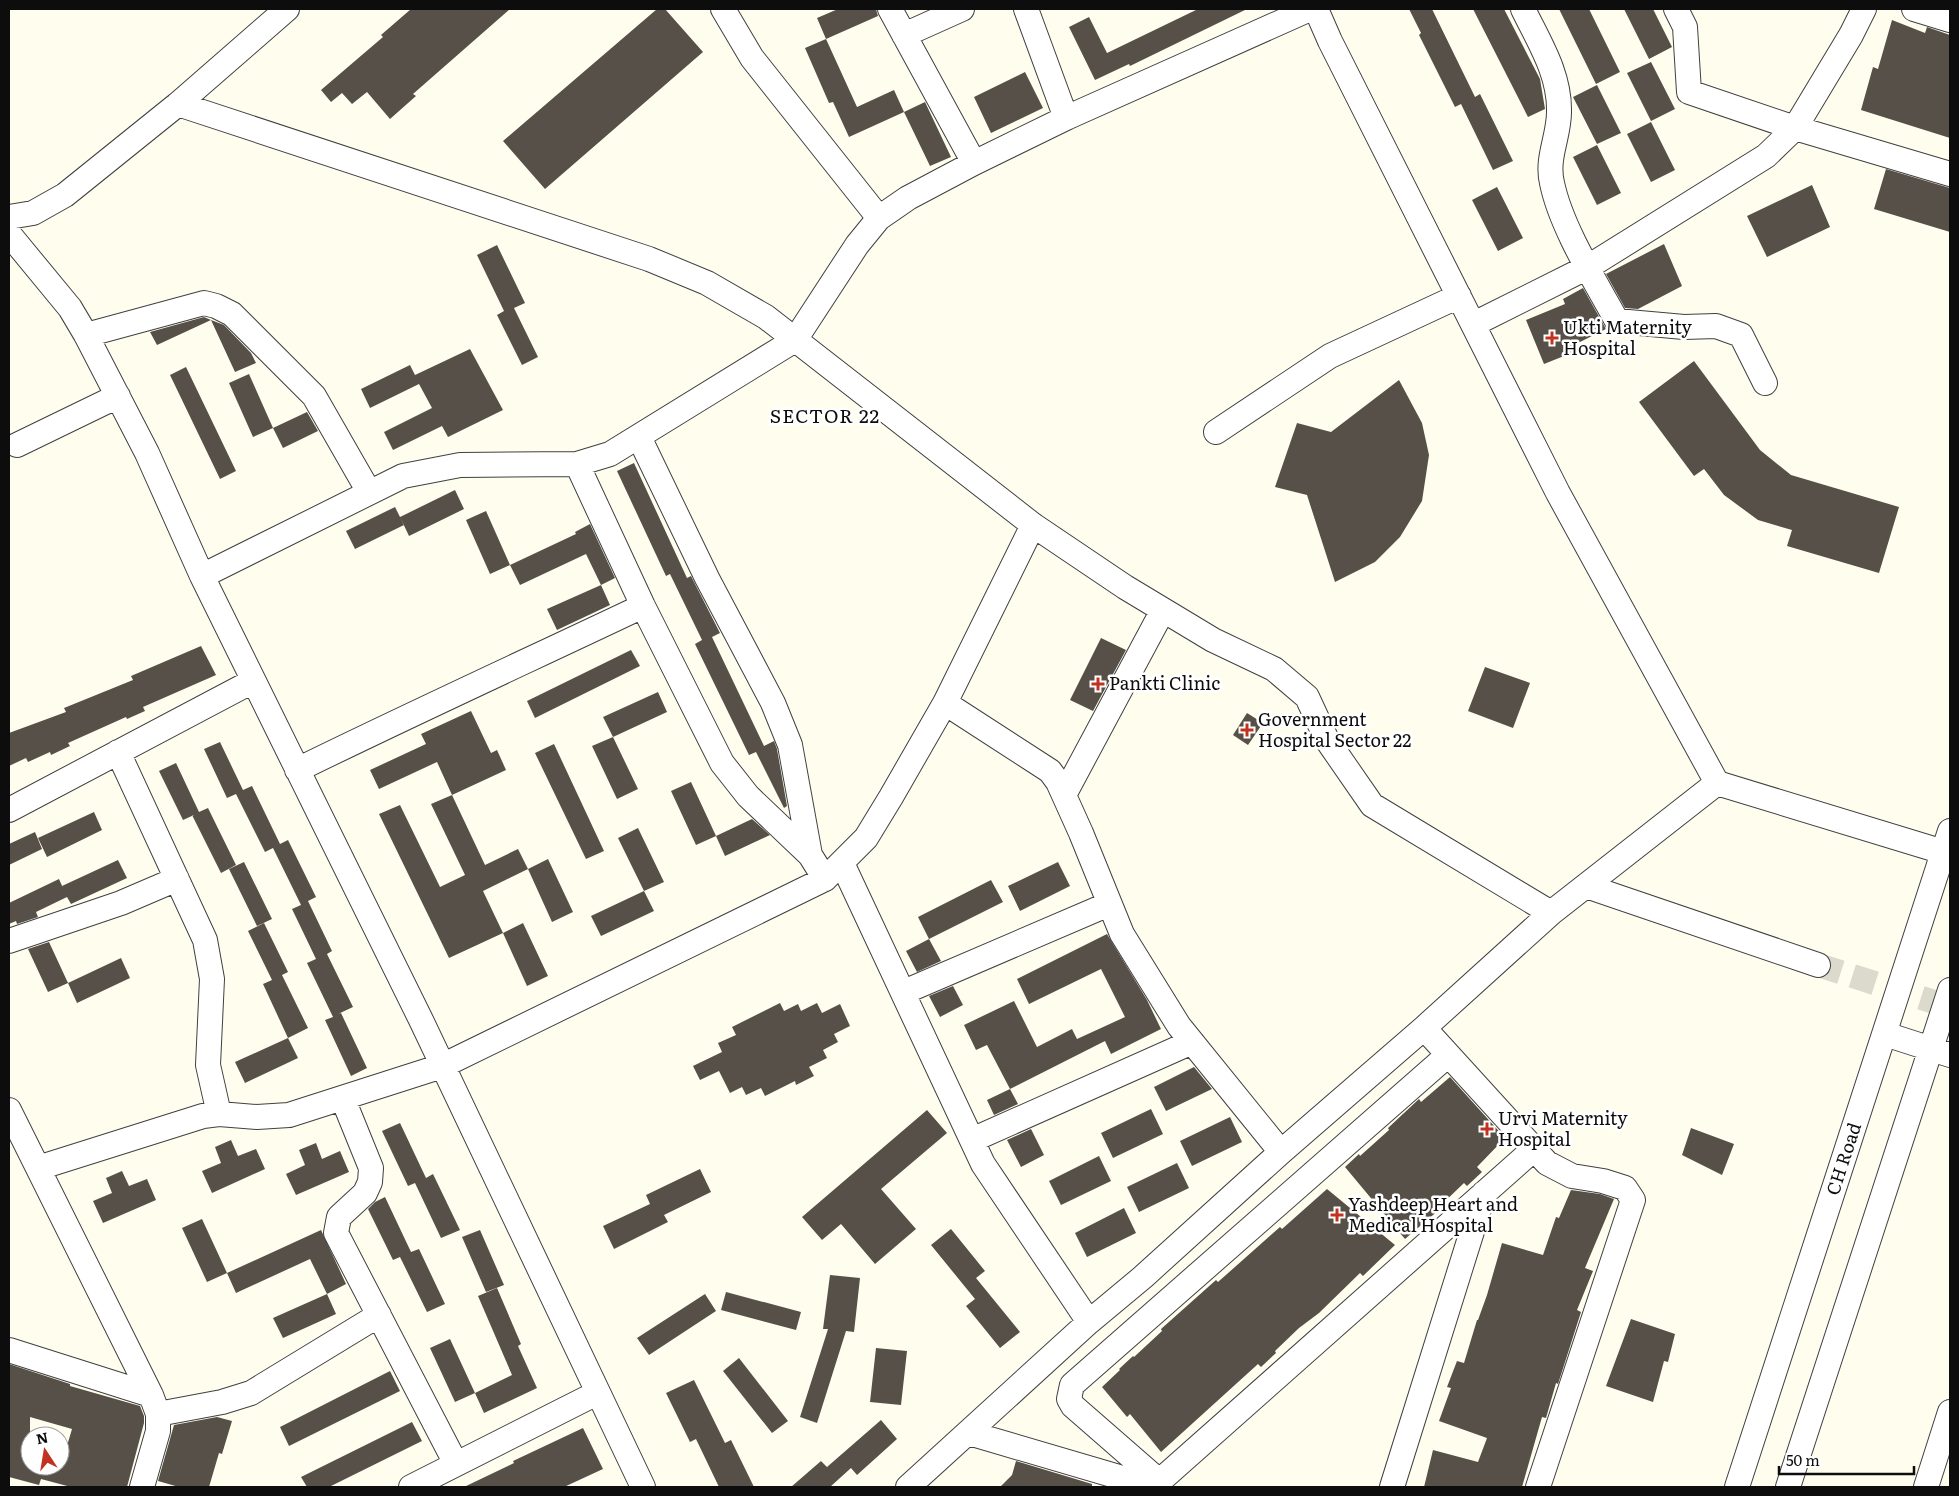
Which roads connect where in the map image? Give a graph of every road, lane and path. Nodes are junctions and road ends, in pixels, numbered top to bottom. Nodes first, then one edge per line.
1 (287, 9) edge
2 (723, 9) edge
3 (890, 9) edge
4 (962, 9) edge
5 (1026, 9) edge
6 (1310, 9) edge
7 (1316, 9) edge
8 (1523, 9) edge
9 (1676, 9) edge
10 (1864, 9) edge
11 (1914, 9) edge
12 (1950, 20) edge
13 (904, 35) junction
14 (178, 104) junction
15 (1066, 118) junction
16 (1796, 128) junction
17 (974, 163) junction
18 (1950, 174) edge
19 (9, 217) edge
20 (879, 218) junction
21 (9, 234) edge
22 (1588, 267) junction
23 (1459, 296) junction
24 (1474, 324) junction
25 (86, 334) junction
26 (795, 340) junction
27 (1765, 383) dead end
28 (118, 396) junction
29 (1216, 432) dead end
30 (639, 437) junction
31 (17, 445) dead end
32 (577, 464) junction
33 (369, 492) junction
34 (1033, 525) junction
35 (202, 576) junction
36 (643, 606) junction
37 (1164, 610) junction
38 (253, 681) junction
39 (945, 703) junction
40 (118, 752) junction
41 (297, 770) junction
42 (1717, 783) junction
43 (1064, 795) junction
44 (9, 810) edge
45 (1948, 846) edge
46 (810, 855) junction
47 (842, 863) junction
48 (176, 879) junction
49 (825, 879) junction
50 (1586, 886) junction
51 (1110, 904) junction
52 (1551, 913) junction
53 (9, 941) edge
54 (1818, 966) tunnel mouth
55 (1950, 990) edge
56 (904, 992) junction
57 (1424, 1028) junction
58 (1885, 1034) junction
59 (1192, 1042) junction
60 (1940, 1052) edge
61 (1448, 1054) junction
62 (442, 1066) junction
63 (343, 1099) junction
64 (9, 1110) edge
65 (219, 1114) junction
66 (972, 1140) junction
67 (1534, 1150) junction
68 (1281, 1152) junction
69 (38, 1168) junction
70 (1484, 1192) junction
71 (378, 1315) junction
72 (1089, 1322) junction
73 (9, 1350) edge
74 (598, 1393) junction
75 (154, 1404) junction
76 (1950, 1412) edge
77 (968, 1433) junction
78 (456, 1464) junction
79 (1155, 1485) edge
80 (142, 1487) edge
81 (411, 1487) edge
82 (643, 1487) edge
83 (908, 1487) edge
84 (1392, 1487) edge
85 (1538, 1487) edge
86 (1737, 1487) edge
87 (1788, 1487) edge
88 (1926, 1487) edge

1 - 14 street
2 - 20 street
3 - 13 street
4 - 13 street
5 - 15 street
6 - 15 street
7 - 23 street
8 - 22 street
9 - 16 street
10 - 16 street
11 - 12 street
13 - 17 street
14 - 19 street
14 - 26 street
15 - 17 street
16 - 18 street
16 - 22 street
17 - 20 street
20 - 26 street
21 - 25 street
22 - 24 street
22 - 27 street
23 - 24 street
23 - 29 street
24 - 42 street
25 - 28 street
25 - 33 street
26 - 30 street
26 - 34 street
28 - 31 street
28 - 35 street
30 - 32 street
30 - 46 street
32 - 33 street
32 - 36 street
33 - 35 street
34 - 37 street
34 - 39 street
35 - 38 street
36 - 41 street
36 - 46 street
37 - 43 street
37 - 52 street
38 - 40 street
38 - 41 street
39 - 43 street
39 - 47 street
40 - 44 street
40 - 48 street
41 - 62 street
42 - 45 street
42 - 50 street
43 - 51 street
45 - 58 street, CH Road
46 - 49 street
47 - 49 street
47 - 56 street
48 - 53 street
48 - 65 street
49 - 62 street
50 - 52 street
50 - 54 street
51 - 56 street
51 - 59 street
52 - 57 street
55 - 60 street
56 - 66 street
57 - 61 street
57 - 68 street
58 - 60 street
58 - 86 street, CH Road
59 - 66 street
59 - 68 street
60 - 87 street
61 - 67 street
61 - 79 street
62 - 63 street
62 - 74 street
63 - 65 street
63 - 71 street
64 - 69 street
65 - 69 street
66 - 72 street
67 - 70 street
67 - 85 street
68 - 72 street
69 - 75 street
70 - 79 street
70 - 84 street
71 - 75 street
71 - 78 street
72 - 77 street
73 - 75 street
74 - 78 street
74 - 82 street
75 - 80 street
76 - 88 street
77 - 79 street
77 - 83 street
78 - 81 street

